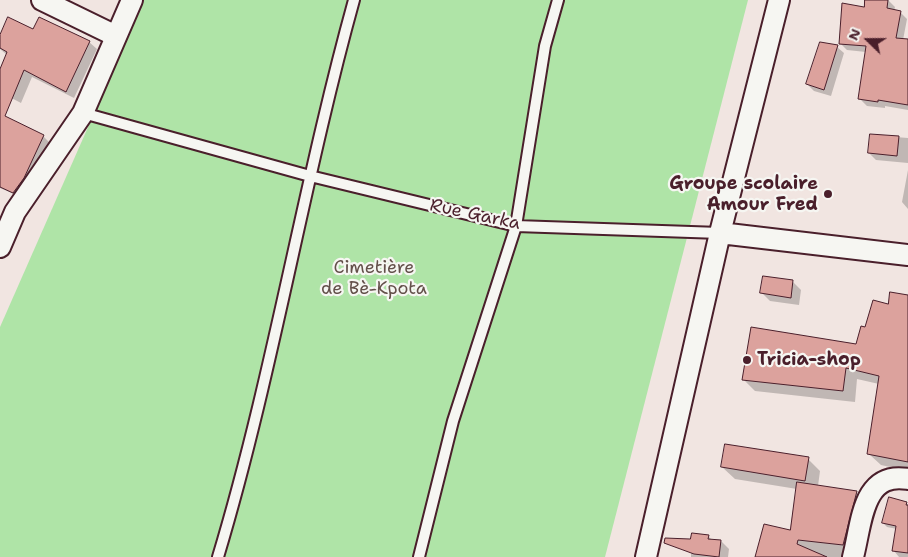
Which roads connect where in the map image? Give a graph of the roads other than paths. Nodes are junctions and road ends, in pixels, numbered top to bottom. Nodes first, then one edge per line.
1 (42, 0) edge
2 (132, 0) edge
3 (354, 0) edge
4 (558, 0) edge
5 (779, 0) edge
6 (116, 36) junction
7 (83, 113) junction
8 (310, 176) junction
9 (7, 209) edge
10 (516, 226) junction
11 (720, 233) junction
12 (0, 247) edge
13 (908, 255) edge
14 (908, 479) edge
15 (218, 557) edge
16 (419, 557) edge
17 (646, 557) edge
18 (853, 557) edge

1 - 6 street
2 - 6 street
3 - 8 lane
4 - 10 lane
5 - 11 street
6 - 7 street
7 - 8 lane, Rue Garka
7 - 9 street
8 - 10 lane, Rue Garka
8 - 15 lane
9 - 12 street
10 - 11 lane, Rue Garka
10 - 16 lane
11 - 13 street, Rue Garka
11 - 17 street
14 - 18 street

